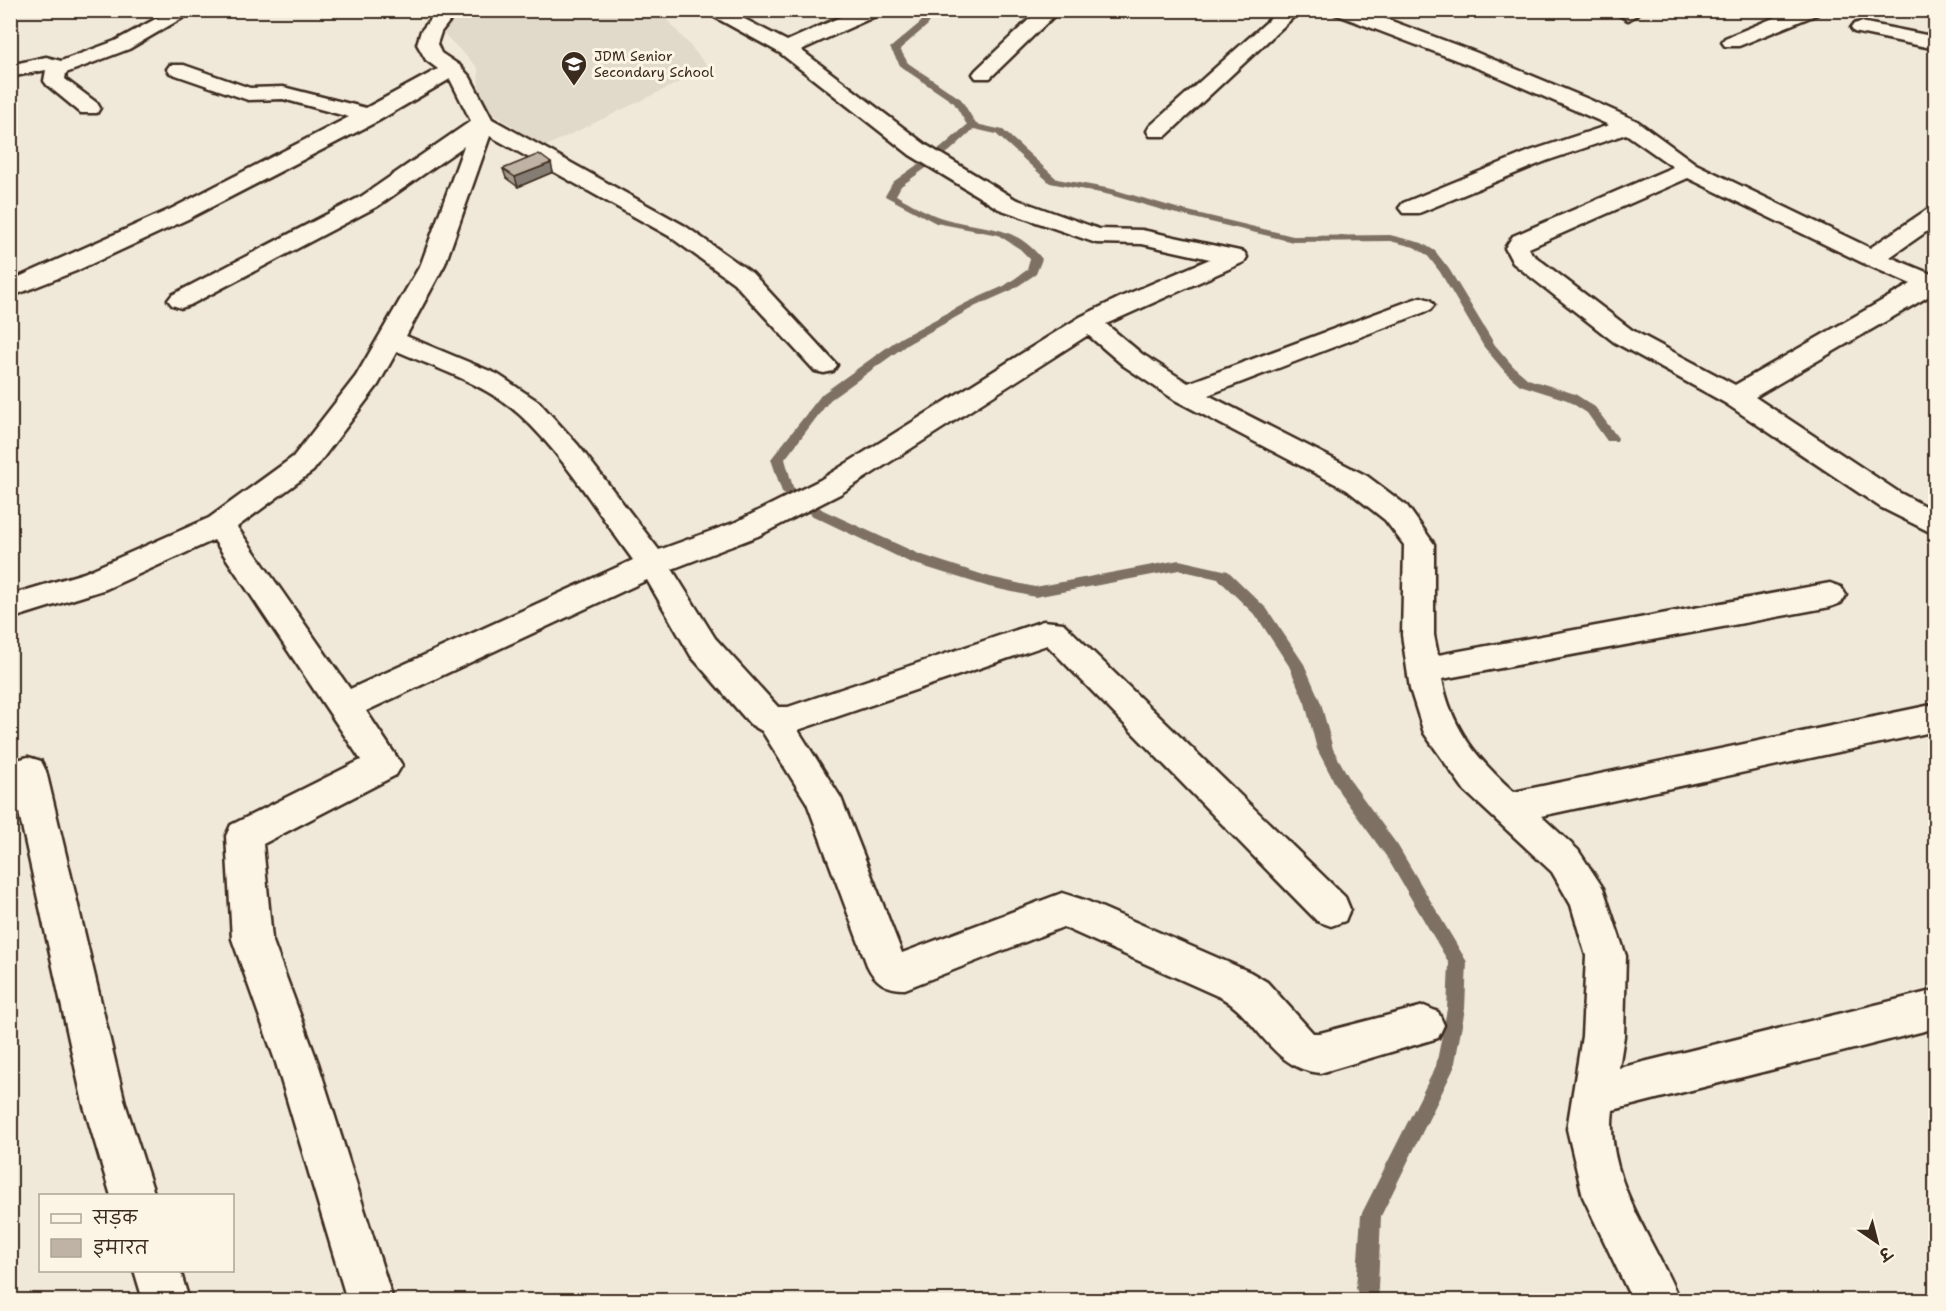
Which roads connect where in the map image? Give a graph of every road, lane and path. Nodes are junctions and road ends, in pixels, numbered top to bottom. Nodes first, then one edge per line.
1 (187, 10) edge
2 (449, 10) edge
3 (711, 10) edge
4 (873, 10) edge
5 (1051, 10) edge
6 (1292, 10) edge
7 (1811, 10) edge
8 (1347, 11) edge
9 (1861, 28) dead end
10 (1732, 42) dead end
11 (1935, 44) edge
12 (787, 49) junction
13 (57, 68) junction
14 (177, 69) dead end
15 (452, 69) junction
16 (10, 71) edge
17 (983, 74) dead end
18 (89, 108) dead end
19 (370, 116) junction
20 (483, 123) junction
21 (1629, 126) junction
22 (1158, 131) dead end
23 (1688, 169) junction
24 (1411, 208) dead end
25 (1935, 214) edge
26 (1872, 258) junction
27 (1933, 284) edge
28 (10, 290) edge
29 (181, 300) dead end
30 (1421, 305) dead end
31 (1089, 323) junction
32 (391, 339) junction
33 (824, 365) dead end
34 (1185, 394) junction
35 (1736, 397) junction
36 (220, 525) junction
37 (1935, 525) edge
38 (653, 564) junction
39 (1830, 595) dead end
40 (10, 607) edge
41 (1424, 670) junction
42 (345, 706) junction
43 (1935, 717) edge
44 (774, 721) junction
45 (10, 777) edge
46 (1509, 808) junction
47 (1331, 909) dead end
48 (1935, 1009) edge
49 (1424, 1025) dead end
50 (1595, 1094) junction
51 (132, 1194) edge
52 (158, 1272) edge
53 (166, 1300) edge
54 (370, 1300) edge
55 (1656, 1300) edge

1 - 13 street
2 - 15 street
3 - 12 street
4 - 12 street
5 - 17 street
6 - 22 street
7 - 10 street
8 - 21 street
9 - 11 street
12 - 31 street
13 - 16 street
13 - 18 street
14 - 19 street
15 - 19 street
15 - 20 street
19 - 28 street
20 - 29 street
20 - 32 street
20 - 33 street
21 - 23 street
21 - 24 street
23 - 26 street
23 - 35 street
25 - 26 street
26 - 27 street
27 - 35 street
30 - 34 street
31 - 34 street
31 - 38 street
32 - 36 street
32 - 38 street
34 - 41 street
35 - 37 street
36 - 40 street
36 - 42 street
38 - 42 street
38 - 44 street
39 - 41 street
41 - 46 street
42 - 54 street
43 - 46 street
44 - 47 street
44 - 49 street
45 - 51 street
46 - 50 street
48 - 50 street
50 - 55 street
52 - 53 street

